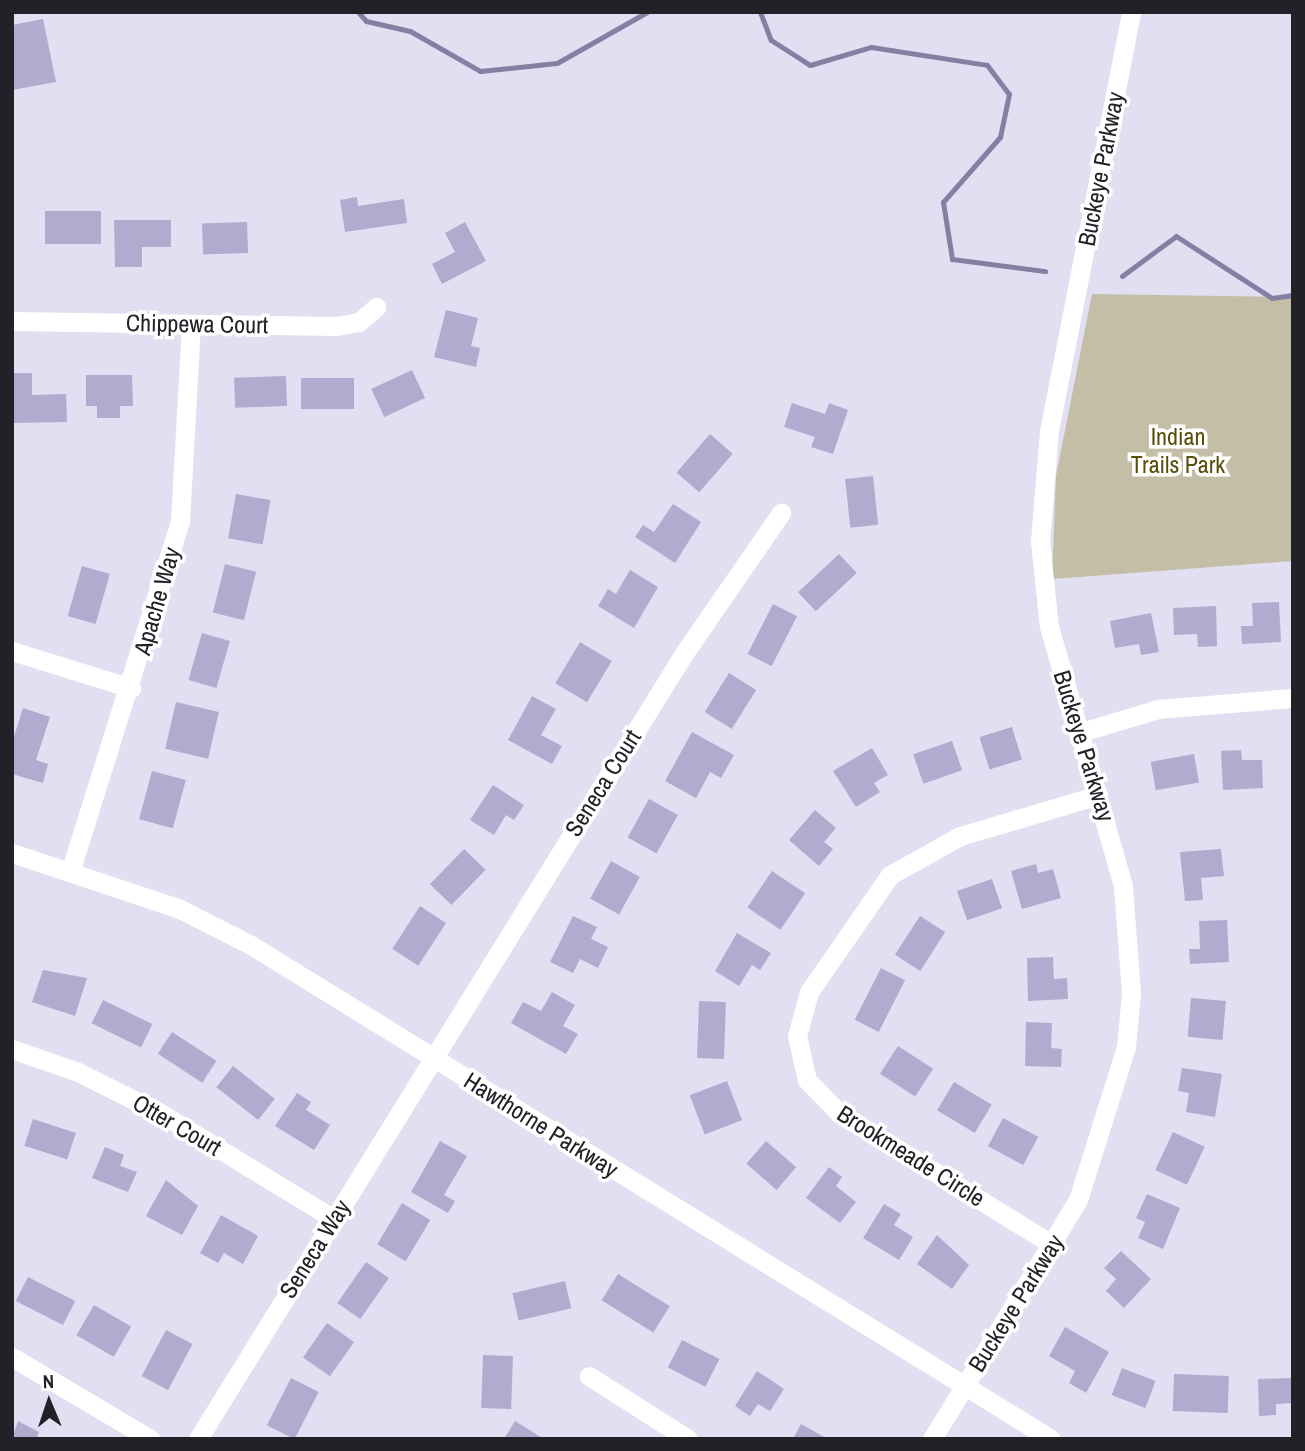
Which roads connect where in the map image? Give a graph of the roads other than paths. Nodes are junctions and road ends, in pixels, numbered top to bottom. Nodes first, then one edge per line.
1 (1131, 12) edge
2 (376, 307) dead end
3 (12, 321) edge
4 (191, 324) junction
5 (781, 513) dead end
6 (12, 651) edge
7 (131, 688) junction
8 (1293, 698) edge
9 (1078, 733) junction
10 (1098, 795) junction
11 (12, 853) edge
12 (71, 869) junction
13 (12, 1049) edge
14 (433, 1058) junction
15 (334, 1219) junction
16 (1053, 1245) junction
17 (12, 1357) edge
18 (589, 1376) dead end
19 (965, 1386) junction
20 (150, 1439) edge
21 (198, 1439) edge
22 (688, 1439) edge
23 (932, 1439) edge
24 (1051, 1439) edge

1 - 9 street, Buckeye Parkway
2 - 4 street, Chippewa Court
3 - 4 street, Chippewa Court
4 - 7 street, Apache Way
5 - 14 street, Seneca Court
6 - 7 street
7 - 12 street, Apache Way
8 - 9 street
9 - 10 street, Buckeye Parkway
10 - 16 street, Buckeye Parkway
10 - 16 street, Brookmeade Circle
11 - 12 street, Hawthorne Parkway
12 - 14 street, Hawthorne Parkway
13 - 15 street, Otter Court
14 - 15 street, Seneca Way
14 - 19 street, Hawthorne Parkway
15 - 21 street, Seneca Way
16 - 19 street, Buckeye Parkway
17 - 20 street
18 - 22 street
19 - 23 street, Buckeye Parkway
19 - 24 street, Hawthorne Parkway

